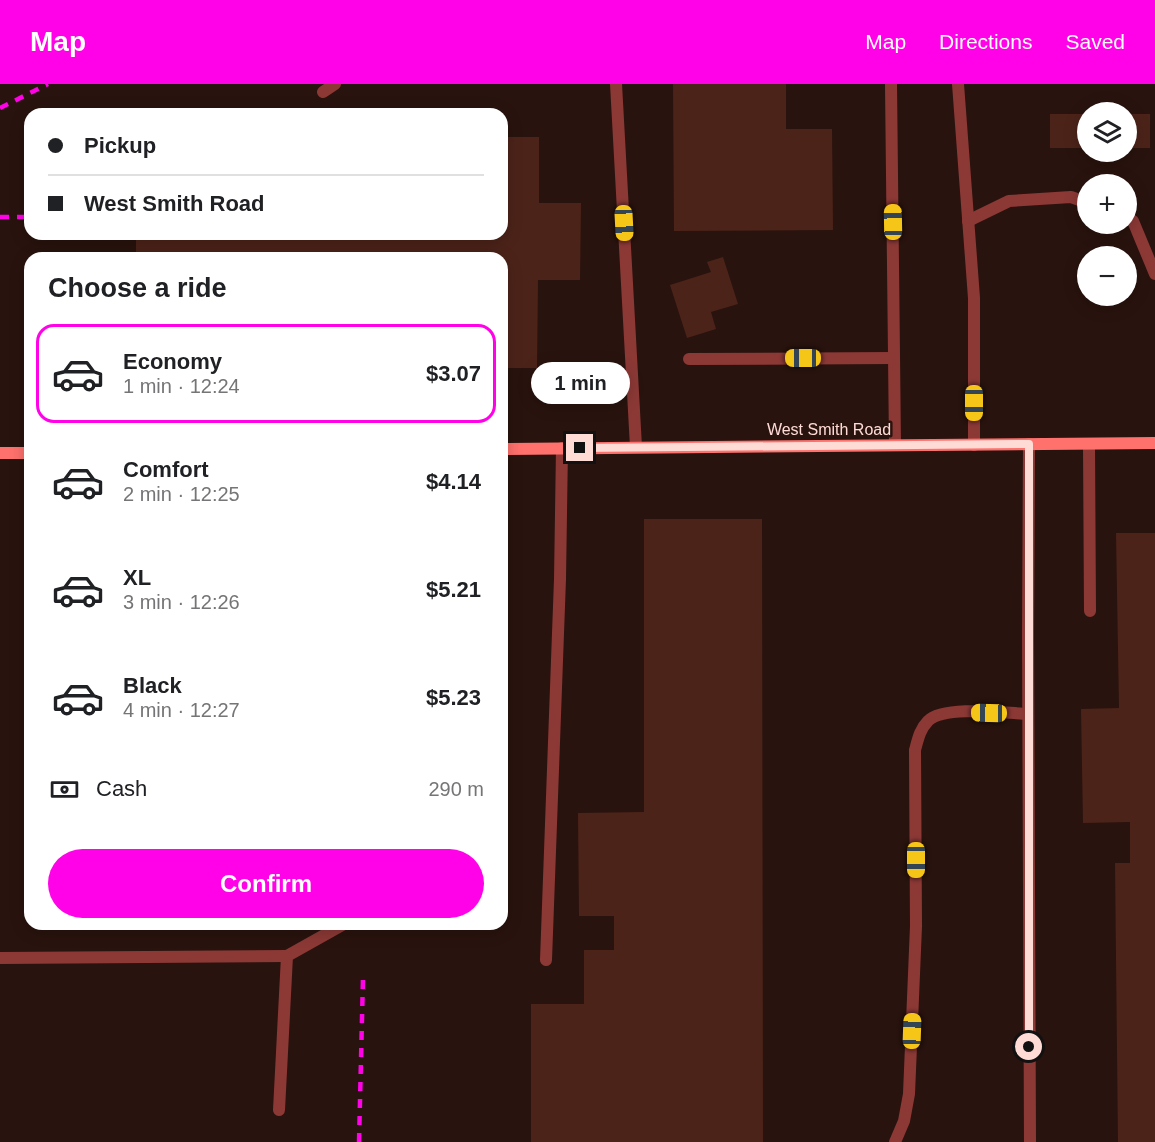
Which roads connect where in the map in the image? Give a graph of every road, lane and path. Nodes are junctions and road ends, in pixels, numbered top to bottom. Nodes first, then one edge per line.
1 (335, 84) edge
2 (616, 84) edge
3 (891, 84) edge
4 (958, 84) edge
5 (323, 92) dead end
6 (1077, 199) edge
7 (968, 221) junction
8 (1137, 230) edge
9 (1155, 274) edge
10 (689, 358) dead end
11 (894, 358) junction
12 (1155, 443) edge
13 (1029, 444) junction
14 (1089, 444) junction
15 (895, 445) junction
16 (974, 445) junction
17 (636, 447) junction
18 (508, 448) edge
19 (561, 448) junction
20 (0, 453) edge
21 (24, 453) edge
22 (1090, 611) dead end
23 (1028, 714) junction
24 (333, 930) edge
25 (287, 956) junction
26 (0, 958) edge
27 (546, 960) dead end
28 (279, 1110) dead end
29 (895, 1142) edge
30 (1030, 1142) edge

1 - 5 lane
2 - 17 lane
3 - 11 lane
4 - 7 lane
6 - 7 lane
7 - 16 lane
8 - 9 lane
10 - 11 lane
11 - 15 lane
12 - 14 street, West Smith Road
13 - 14 street, West Smith Road
13 - 16 street, West Smith Road
13 - 23 lane
14 - 22 lane
15 - 16 street, West Smith Road
15 - 17 street, West Smith Road
17 - 19 street, West Smith Road
18 - 19 street, West Smith Road
19 - 27 lane
20 - 21 street
23 - 29 lane
23 - 30 lane
24 - 25 lane
25 - 26 lane
25 - 28 lane

